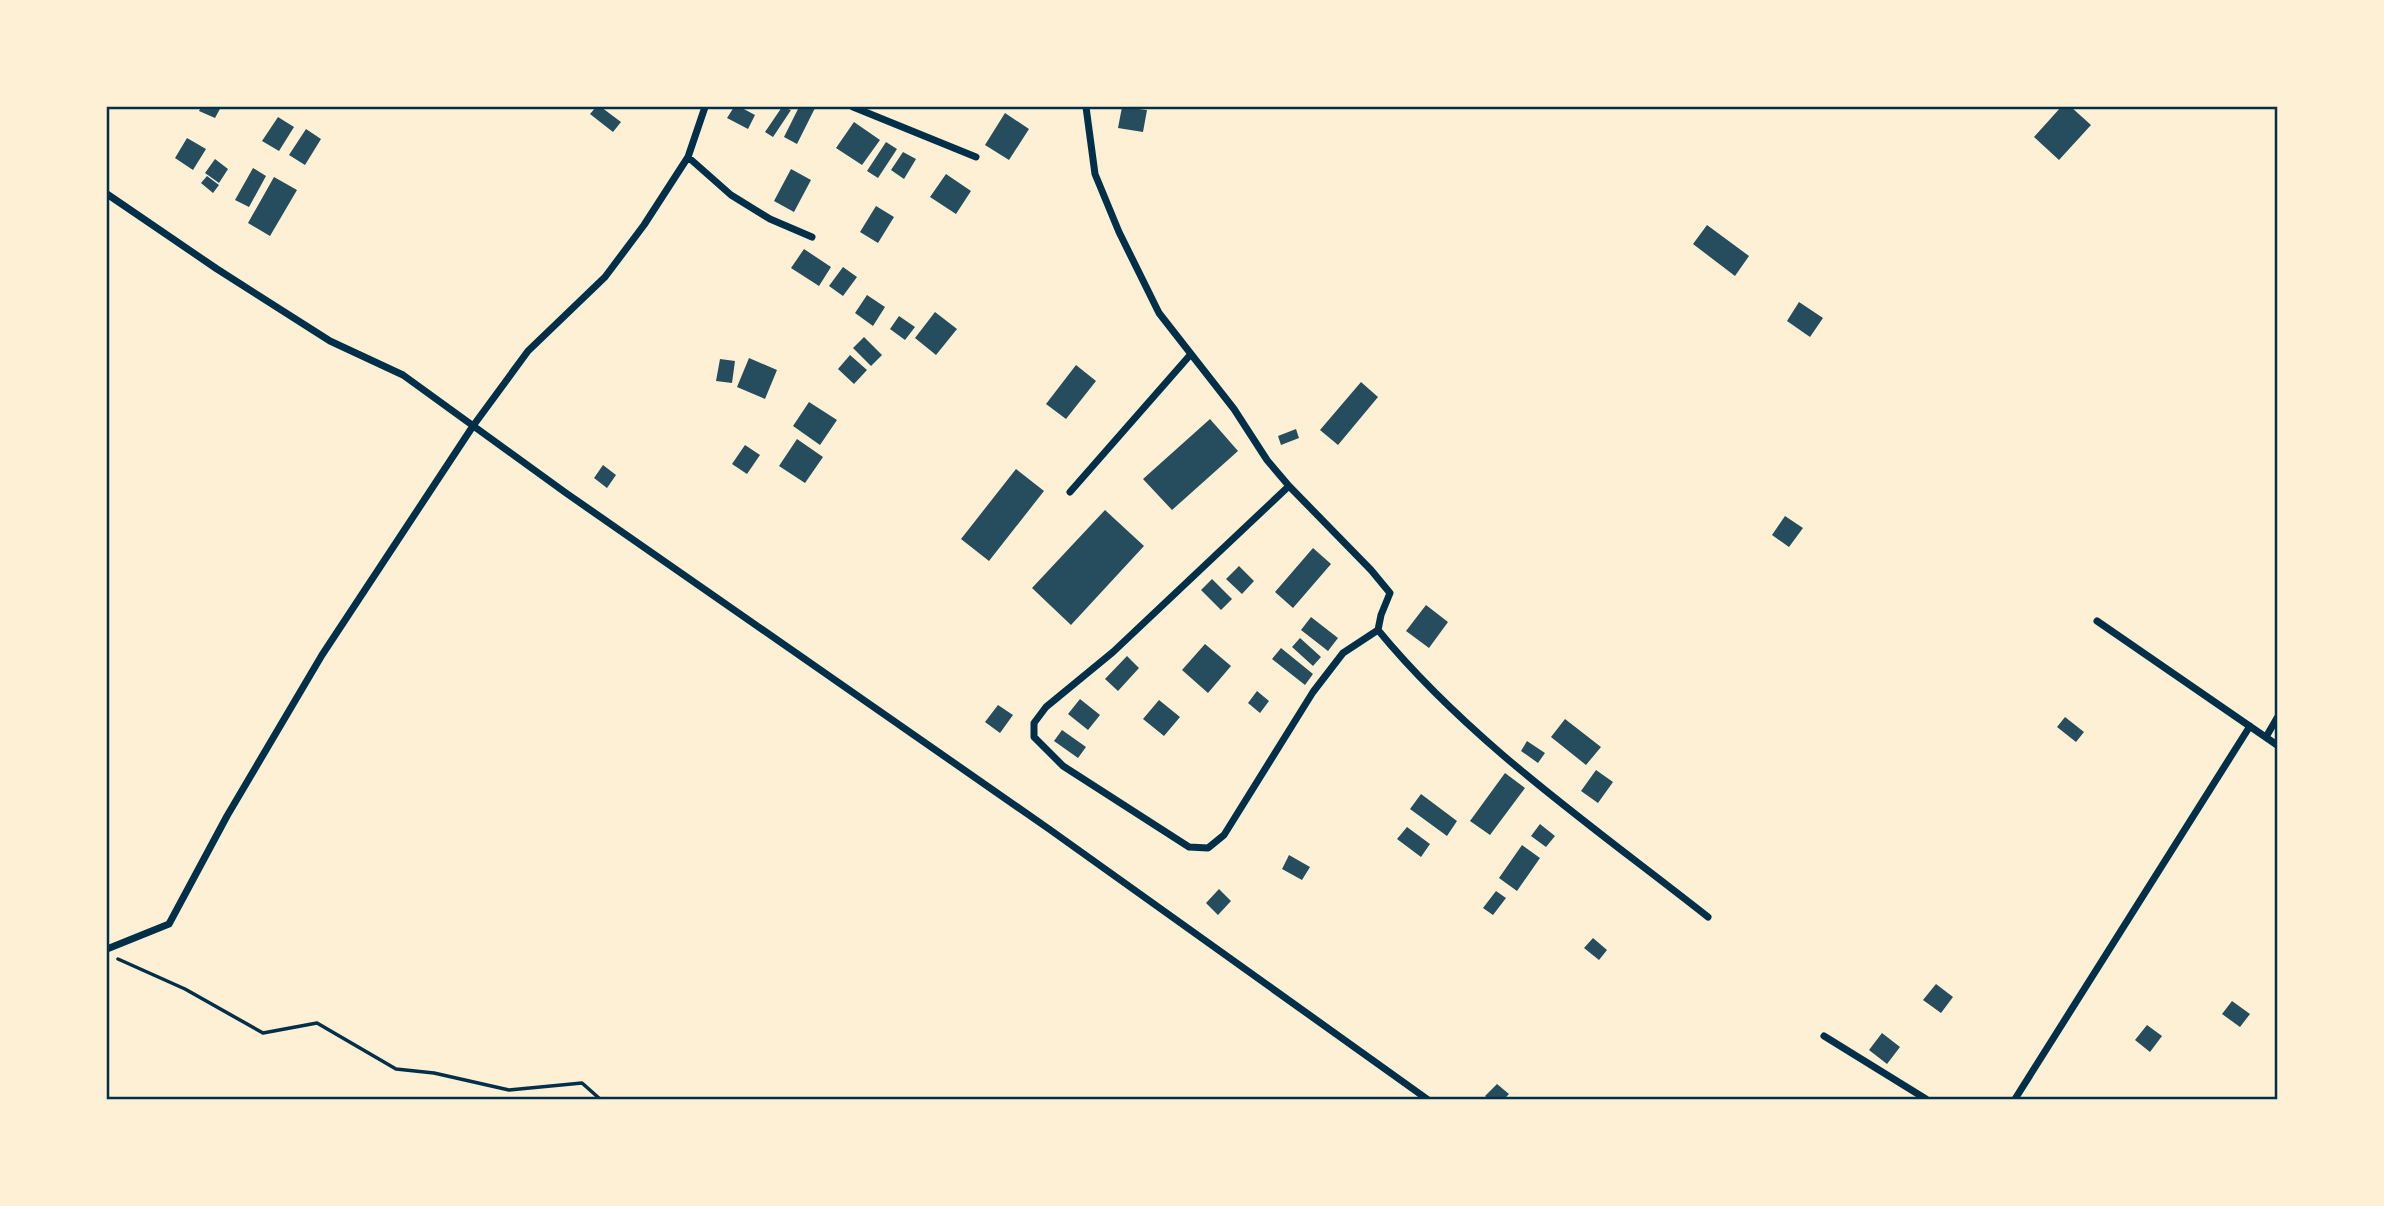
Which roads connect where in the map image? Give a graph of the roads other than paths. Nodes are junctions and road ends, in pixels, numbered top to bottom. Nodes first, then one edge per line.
1 (705, 107) edge
2 (853, 107) edge
3 (1086, 107) edge
4 (688, 157) junction
5 (976, 157) dead end
6 (107, 194) edge
7 (812, 237) dead end
8 (1191, 354) junction
9 (473, 426) junction
10 (1289, 486) junction
11 (1070, 492) dead end
12 (2097, 621) dead end
13 (1378, 630) junction
14 (2277, 718) edge
15 (2250, 726) junction
16 (2266, 737) junction
17 (2277, 745) edge
18 (1708, 917) dead end
19 (107, 948) edge
20 (1824, 1036) dead end
21 (1427, 1099) edge
22 (1926, 1099) edge
23 (2015, 1099) edge

1 - 4 street
2 - 5 street
3 - 8 street
4 - 7 street
4 - 9 street
6 - 9 street
8 - 10 street
8 - 11 street
9 - 19 street
9 - 21 street
10 - 13 street
10 - 13 street
12 - 15 street
13 - 18 street
14 - 16 street
15 - 16 street
15 - 23 street
16 - 17 street
20 - 22 street

